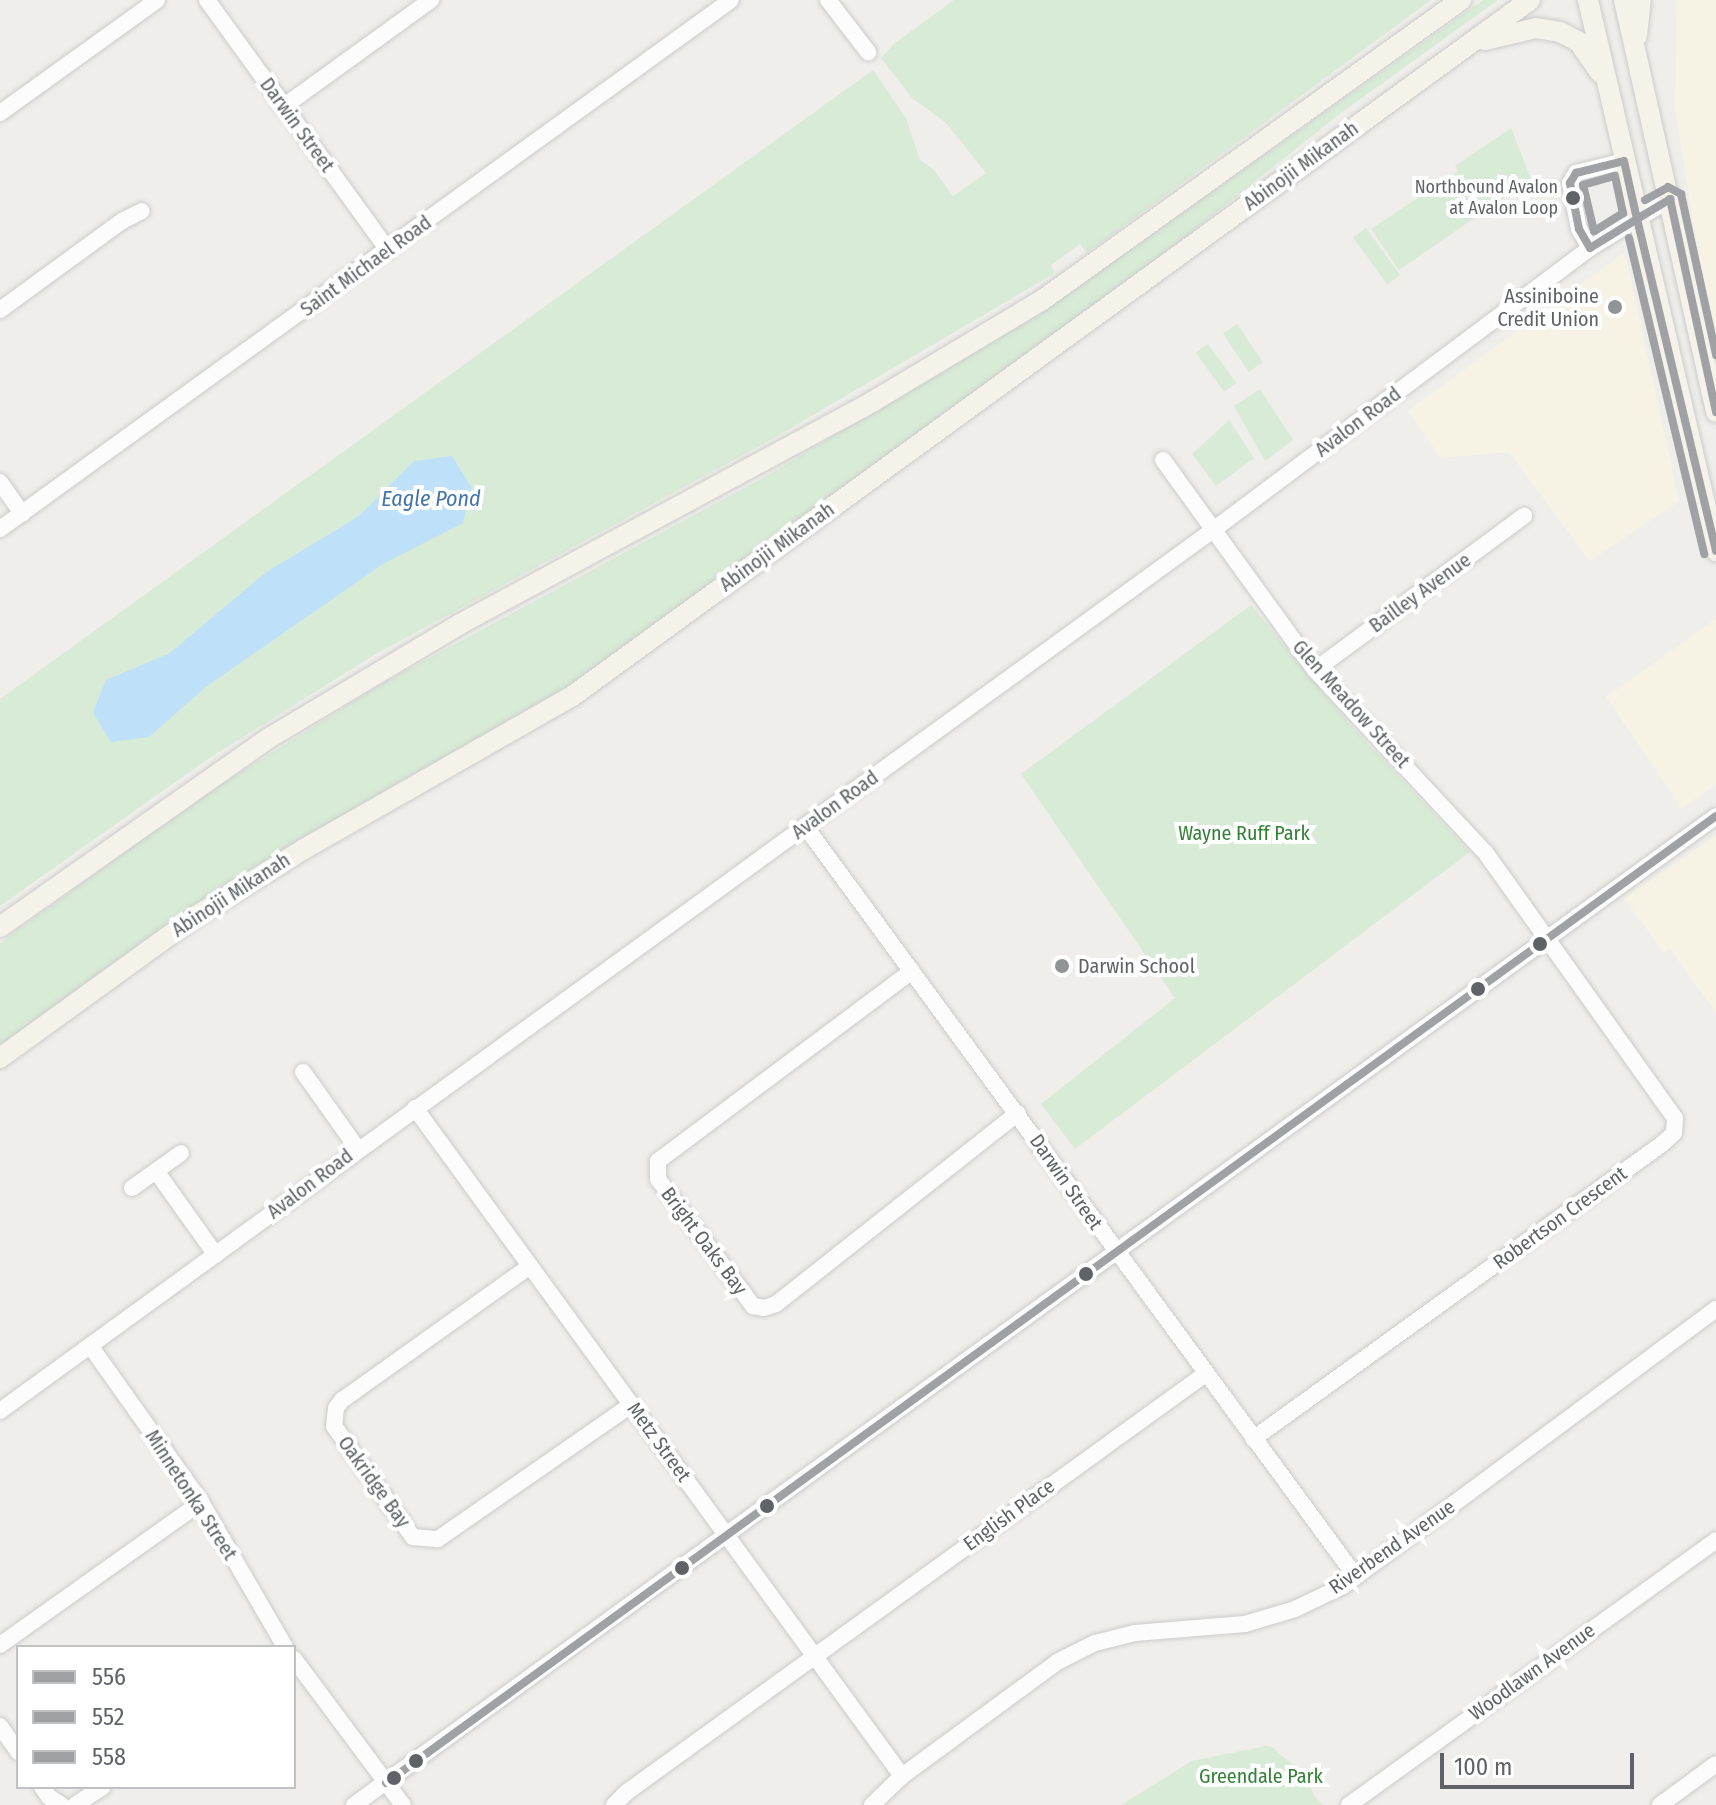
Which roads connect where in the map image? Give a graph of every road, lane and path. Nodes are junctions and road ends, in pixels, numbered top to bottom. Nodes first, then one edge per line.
1 (157, 0) edge
2 (207, 0) edge
3 (431, 0) edge
4 (731, 0) edge
5 (828, 0) edge
6 (1461, 0) edge
7 (1530, 0) edge
8 (1588, 0) edge
9 (1624, 0) edge
10 (1641, 0) edge
11 (1466, 46) junction
12 (1635, 48) junction
13 (868, 52) dead end
14 (1609, 87) junction
15 (283, 107) junction
16 (0, 113) edge
17 (1624, 161) junction
18 (1670, 199) junction
19 (142, 211) dead end
20 (1637, 219) junction
21 (1590, 248) junction
22 (388, 250) junction
23 (0, 310) edge
24 (1716, 412) edge
25 (1163, 460) dead end
26 (0, 482) edge
27 (22, 514) junction
28 (1524, 516) dead end
29 (0, 529) edge
30 (1213, 530) junction
31 (1713, 532) edge
32 (1716, 551) edge
33 (1315, 670) junction
34 (1716, 816) edge
35 (805, 826) junction
36 (0, 927) edge
37 (1546, 941) junction
38 (912, 971) junction
39 (0, 1058) edge
40 (303, 1072) dead end
41 (415, 1108) junction
42 (1018, 1113) junction
43 (357, 1148) junction
44 (181, 1153) dead end
45 (156, 1171) junction
46 (132, 1188) dead end
47 (1114, 1251) junction
48 (216, 1255) junction
49 (530, 1266) junction
50 (1716, 1309) edge
51 (91, 1347) junction
52 (1204, 1375) junction
53 (632, 1404) junction
54 (0, 1411) edge
55 (1253, 1439) junction
56 (201, 1502) junction
57 (727, 1536) junction
58 (1716, 1540) edge
59 (1356, 1577) junction
60 (0, 1645) edge
61 (284, 1645) edge
62 (814, 1655) junction
63 (296, 1662) edge
64 (0, 1726) edge
65 (16, 1749) edge
66 (1716, 1764) edge
67 (902, 1776) junction
68 (386, 1783) junction
69 (43, 1789) edge
70 (100, 1789) edge
71 (62, 1805) edge
72 (75, 1805) edge
73 (354, 1805) edge
74 (403, 1805) edge
75 (614, 1805) edge
76 (872, 1805) edge
77 (1349, 1805) edge
78 (1660, 1805) edge

1 - 16 street
2 - 15 street, Darwin Street
3 - 15 street
4 - 22 street, Saint Michael Road
5 - 13 street
6 - 36 main road, Abinojii Mikanah
7 - 11 main road, Abinojii Mikanah
8 - 14 main road
9 - 12 main road
10 - 12 main road
11 - 14 main road
11 - 39 main road, Abinojii Mikanah
12 - 18 main road
14 - 17 main road
15 - 22 street, Darwin Street
17 - 20 main road
17 - 21 street
18 - 20 street, Avalon Road
18 - 24 main road
19 - 23 street
20 - 21 street, Avalon Road
20 - 31 main road
21 - 30 street, Avalon Road
22 - 27 street, Saint Michael Road
25 - 30 street, Glen Meadow Street
26 - 27 street
27 - 29 street, Saint Michael Road
28 - 33 street, Bailley Avenue
30 - 33 street, Glen Meadow Street
30 - 35 street, Avalon Road
31 - 32 main road
33 - 37 street, Glen Meadow Street
34 - 37 street
35 - 38 street, Darwin Street
35 - 41 street, Avalon Road
37 - 47 street
37 - 55 street, Robertson Crescent
38 - 42 street, Darwin Street
38 - 42 street, Bright Oaks Bay
40 - 43 street
41 - 43 street, Avalon Road
41 - 49 street, Metz Street
42 - 47 street, Darwin Street
43 - 48 street, Avalon Road
44 - 45 street
45 - 46 street
45 - 48 street
47 - 52 street, Darwin Street
47 - 57 street
48 - 51 street, Avalon Road
49 - 53 street, Metz Street
49 - 53 street, Oakridge Bay
50 - 59 street, Riverbend Avenue
51 - 54 street, Avalon Road
51 - 56 street, Minnetonka Street
52 - 55 street, Darwin Street
52 - 62 street, English Place
53 - 57 street, Metz Street
55 - 59 street, Darwin Street
56 - 60 street
56 - 61 street, Minnetonka Street
57 - 62 street, Metz Street
57 - 68 street
58 - 77 street, Woodlawn Avenue
59 - 67 street, Riverbend Avenue
62 - 67 street, Metz Street
62 - 75 street, English Place
63 - 68 street
64 - 65 street
66 - 78 street
67 - 76 street, Riverbend Avenue
68 - 73 street
68 - 74 street
69 - 71 street
70 - 72 street

